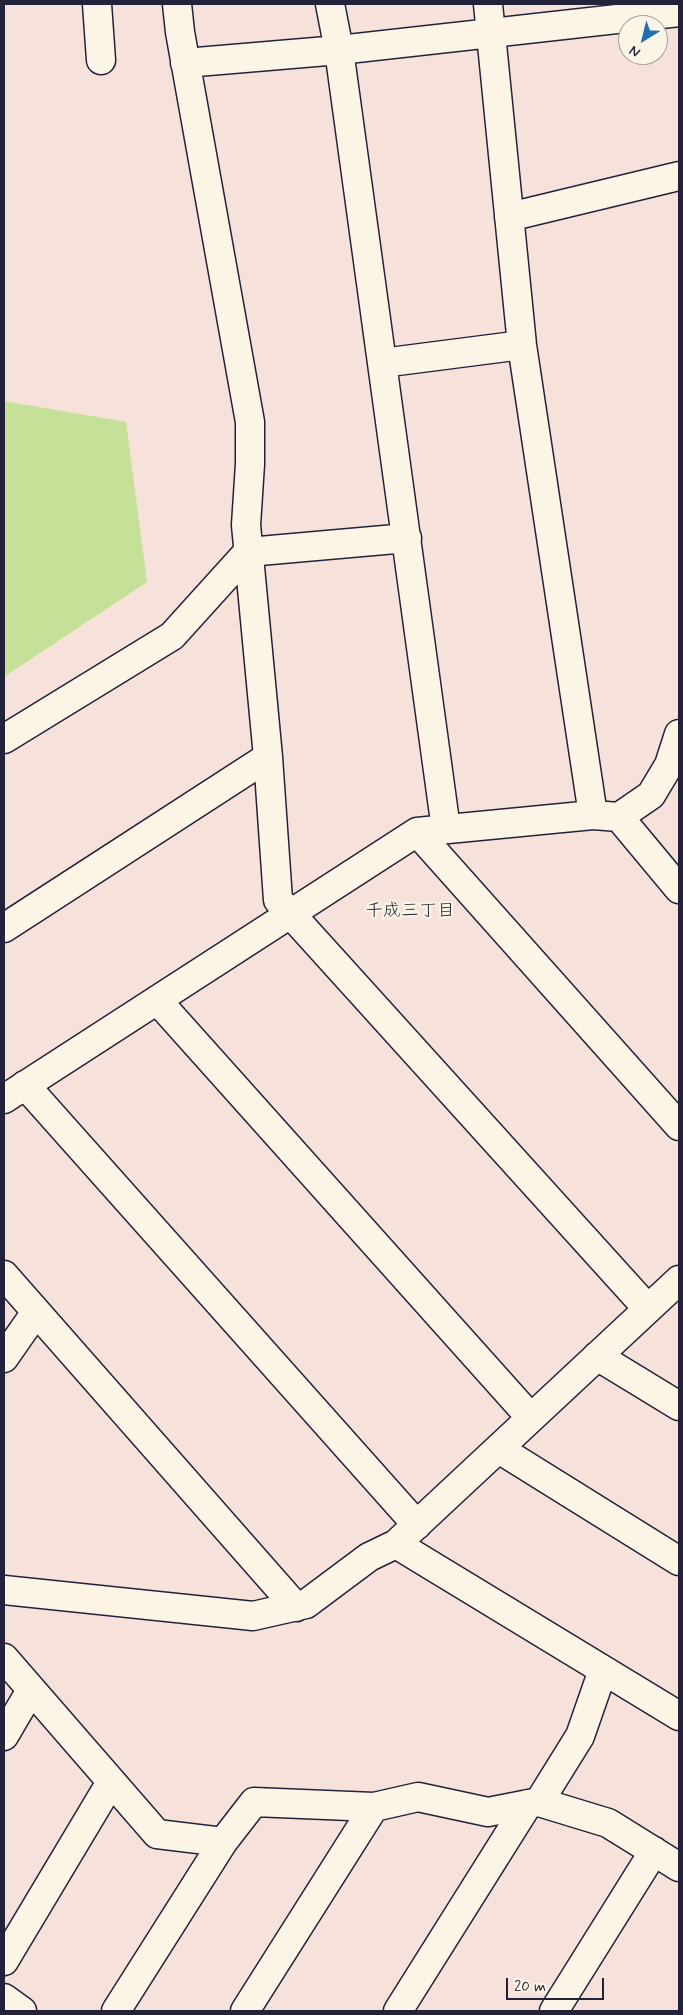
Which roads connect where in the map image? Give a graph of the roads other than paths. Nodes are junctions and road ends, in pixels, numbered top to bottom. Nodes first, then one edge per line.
1 (97, 4) edge
2 (177, 4) edge
3 (330, 4) edge
4 (488, 4) edge
5 (679, 12) edge
6 (491, 33) junction
7 (340, 50) junction
8 (101, 60) dead end
9 (185, 63) junction
10 (679, 176) edge
11 (509, 217) junction
12 (522, 345) junction
13 (382, 363) junction
14 (407, 538) junction
15 (248, 552) junction
16 (679, 734) edge
17 (4, 740) edge
18 (268, 757) junction
19 (606, 816) junction
20 (446, 829) junction
21 (417, 832) junction
22 (679, 889) edge
23 (291, 913) junction
24 (4, 928) edge
25 (157, 1000) junction
26 (15, 1092) edge
27 (679, 1126) edge
28 (4, 1275) edge
29 (679, 1280) edge
30 (648, 1309) junction
31 (36, 1312) junction
32 (597, 1356) junction
33 (4, 1358) edge
34 (679, 1406) edge
35 (531, 1418) junction
36 (499, 1448) junction
37 (417, 1525) junction
38 (396, 1544) junction
39 (679, 1561) edge
40 (4, 1590) edge
41 (296, 1606) junction
42 (4, 1658) edge
43 (602, 1670) junction
44 (31, 1690) junction
45 (679, 1716) edge
46 (4, 1736) edge
47 (111, 1782) junction
48 (533, 1803) junction
49 (374, 1807) junction
50 (223, 1842) junction
51 (654, 1851) junction
52 (679, 1867) edge
53 (4, 1961) edge
54 (4, 1998) edge
55 (22, 2011) edge
56 (116, 2011) edge
57 (245, 2011) edge
58 (398, 2011) edge
59 (554, 2011) edge

1 - 8 street
2 - 9 street
3 - 7 street
4 - 6 street
5 - 6 street
6 - 7 street
6 - 11 street
7 - 9 street
7 - 13 street
9 - 15 street
10 - 11 street
11 - 12 street
12 - 13 street
12 - 19 street
13 - 14 street
14 - 15 street
14 - 20 street
15 - 17 street
15 - 18 street
16 - 19 street
18 - 23 street
18 - 24 street
19 - 20 street
19 - 22 street
20 - 21 street
21 - 23 street
21 - 27 street
23 - 25 street
23 - 30 street
25 - 26 street
25 - 35 street
26 - 37 street
28 - 31 street
29 - 30 street
30 - 32 street
31 - 33 street
31 - 41 street
32 - 34 street
32 - 35 street
35 - 36 street
36 - 37 street
36 - 39 street
37 - 38 street
38 - 41 street
38 - 43 street
40 - 41 street
42 - 44 street
43 - 45 street
43 - 48 street
44 - 46 street
44 - 47 street
47 - 50 street
47 - 53 street
48 - 49 street
48 - 51 street
48 - 58 street
49 - 50 street
49 - 57 street
50 - 56 street
51 - 52 street
51 - 59 street
54 - 55 street

